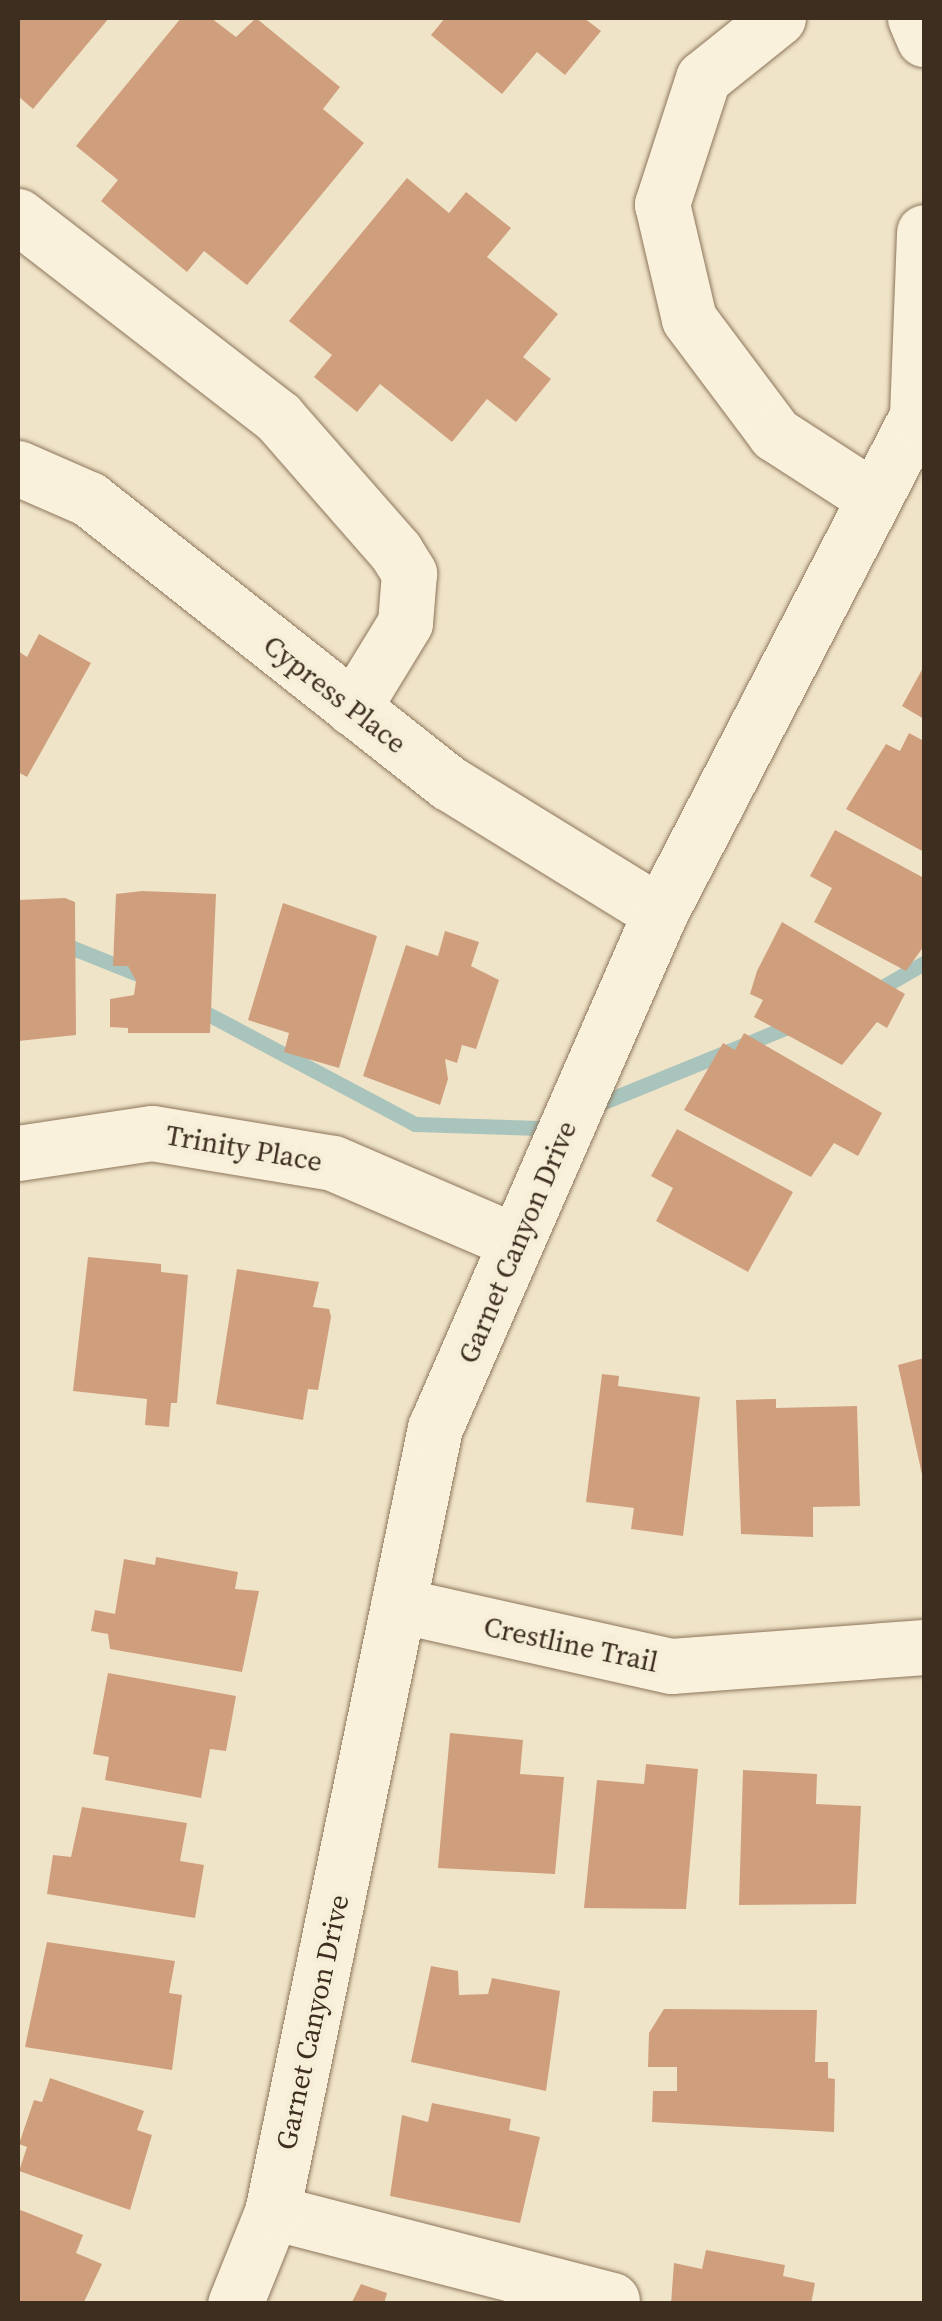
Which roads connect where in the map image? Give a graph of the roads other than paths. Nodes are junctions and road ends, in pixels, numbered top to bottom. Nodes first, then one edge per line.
1 (778, 18) edge
2 (915, 18) edge
3 (924, 40) edge
4 (18, 216) edge
5 (924, 232) edge
6 (18, 468) edge
7 (874, 498) junction
8 (353, 708) junction
9 (660, 912) junction
10 (18, 1153) edge
11 (516, 1242) junction
12 (398, 1606) junction
13 (924, 1647) edge
14 (272, 2212) junction
15 (612, 2300) dead end
16 (236, 2304) edge

1 - 7 street
2 - 3 street
4 - 8 street
5 - 7 street, Garnet Canyon Drive
6 - 8 street, Cypress Place
7 - 9 street, Garnet Canyon Drive
8 - 9 street, Cypress Place
9 - 11 street, Garnet Canyon Drive
10 - 11 street, Trinity Place
11 - 12 street, Garnet Canyon Drive
12 - 13 street, Crestline Trail
12 - 14 street, Garnet Canyon Drive
14 - 15 street
14 - 16 street, Garnet Canyon Drive

